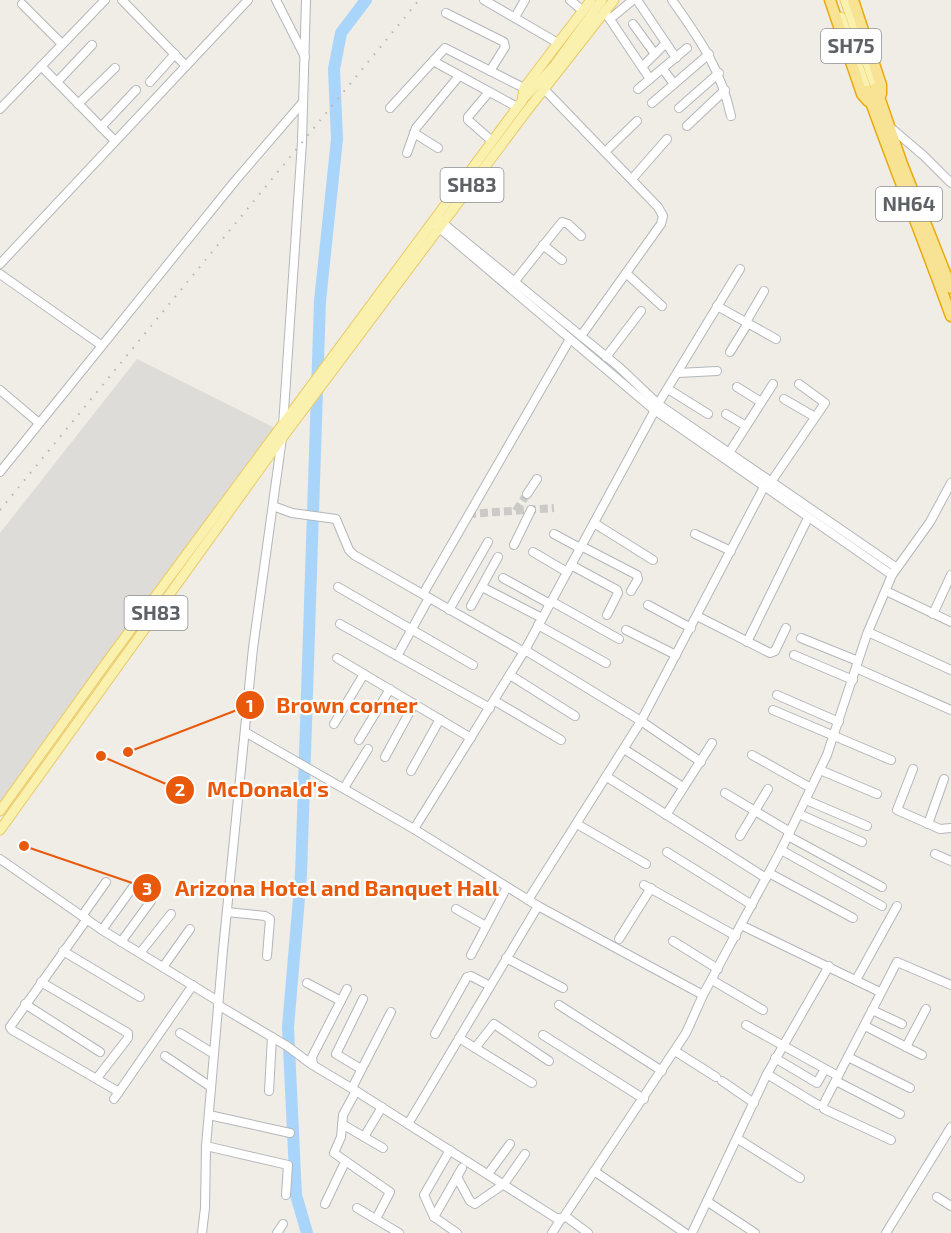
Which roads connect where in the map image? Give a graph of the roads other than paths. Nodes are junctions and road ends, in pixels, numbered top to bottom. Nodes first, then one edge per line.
1 (105, 0) edge
2 (122, 0) edge
3 (248, 0) edge
4 (276, 0) edge
5 (306, 0) edge
6 (484, 0) edge
7 (525, 0) edge
8 (570, 0) edge
9 (591, 0) edge
10 (602, 0) edge
11 (614, 0) edge
12 (635, 0) edge
13 (672, 0) edge
14 (830, 0) edge
15 (835, 0) edge
16 (844, 0) edge
17 (853, 0) edge
18 (22, 4) dead end
19 (583, 11) junction
20 (446, 13) dead end
21 (607, 16) junction
22 (515, 17) junction
23 (633, 24) dead end
24 (558, 43) junction
25 (666, 43) junction
26 (62, 44) junction
27 (92, 45) dead end
28 (687, 48) dead end
29 (175, 54) junction
30 (655, 54) junction
31 (709, 54) junction
32 (306, 58) junction
33 (676, 58) junction
34 (433, 62) junction
35 (41, 66) junction
36 (186, 66) junction
37 (642, 67) junction
38 (115, 68) dead end
39 (663, 69) junction
40 (490, 71) junction
41 (719, 73) junction
42 (459, 76) junction
43 (650, 79) junction
44 (57, 82) junction
45 (150, 82) dead end
46 (674, 84) junction
47 (524, 88) junction
48 (544, 89) junction
49 (638, 89) dead end
50 (136, 90) dead end
51 (725, 90) junction
52 (872, 90) junction
53 (489, 92) junction
54 (303, 102) junction
55 (652, 103) dead end
56 (78, 104) junction
57 (519, 104) junction
58 (877, 106) junction
59 (390, 108) dead end
60 (679, 108) dead end
61 (0, 109) edge
62 (731, 116) dead end
63 (637, 121) dead end
64 (687, 126) dead end
65 (889, 126) junction
66 (101, 127) junction
67 (414, 133) junction
68 (667, 139) dead end
69 (115, 141) junction
70 (492, 141) junction
71 (438, 148) dead end
72 (605, 152) junction
73 (407, 153) dead end
74 (632, 179) junction
75 (951, 183) edge
76 (437, 222) junction
77 (581, 236) dead end
78 (543, 245) junction
79 (562, 260) dead end
80 (0, 264) edge
81 (740, 269) dead end
82 (626, 273) junction
83 (0, 274) edge
84 (516, 281) junction
85 (951, 288) edge
86 (764, 291) dead end
87 (662, 306) dead end
88 (717, 306) junction
89 (641, 311) dead end
90 (951, 316) edge
91 (747, 323) junction
92 (581, 336) junction
93 (570, 339) junction
94 (776, 339) dead end
95 (101, 345) junction
96 (730, 352) dead end
97 (606, 357) junction
98 (717, 371) dead end
99 (678, 373) junction
100 (773, 384) dead end
101 (799, 384) dead end
102 (737, 387) dead end
103 (668, 389) junction
104 (0, 390) edge
105 (312, 392) junction
106 (784, 399) dead end
107 (761, 402) junction
108 (656, 407) junction
109 (708, 414) dead end
110 (726, 414) dead end
111 (815, 417) junction
112 (39, 423) junction
113 (283, 425) junction
114 (746, 426) junction
115 (282, 438) junction
116 (729, 453) junction
117 (0, 472) edge
118 (537, 479) dead end
119 (951, 483) edge
120 (767, 485) junction
121 (527, 494) tunnel mouth
122 (273, 506) junction
123 (531, 510) dead end
124 (808, 518) junction
125 (594, 523) junction
126 (555, 534) dead end
127 (695, 534) dead end
128 (488, 542) dead end
129 (514, 545) dead end
130 (580, 547) junction
131 (730, 550) junction
132 (533, 552) dead end
133 (498, 557) dead end
134 (653, 560) dead end
135 (569, 569) junction
136 (895, 571) junction
137 (951, 575) edge
138 (503, 578) dead end
139 (482, 586) junction
140 (338, 587) dead end
141 (631, 591) dead end
142 (886, 591) junction
143 (948, 591) edge
144 (426, 596) junction
145 (550, 603) junction
146 (648, 605) dead end
147 (471, 606) dead end
148 (450, 610) junction
149 (933, 614) junction
150 (607, 615) dead end
151 (697, 616) junction
152 (540, 622) junction
153 (951, 622) edge
154 (340, 624) dead end
155 (690, 628) junction
156 (786, 628) dead end
157 (412, 630) junction
158 (626, 630) dead end
159 (868, 632) junction
160 (801, 638) dead end
161 (619, 639) dead end
162 (747, 642) junction
163 (524, 651) junction
164 (794, 655) dead end
165 (397, 656) junction
166 (676, 656) junction
167 (337, 658) dead end
168 (606, 663) dead end
169 (473, 665) dead end
170 (857, 665) junction
171 (951, 670) edge
172 (364, 674) junction
173 (510, 675) junction
174 (853, 680) junction
175 (390, 689) junction
176 (777, 695) dead end
177 (414, 704) junction
178 (492, 704) junction
179 (773, 710) dead end
180 (951, 710) edge
181 (575, 716) dead end
182 (440, 719) junction
183 (641, 721) junction
184 (839, 722) junction
185 (334, 723) dead end
186 (245, 732) junction
187 (835, 736) junction
188 (471, 738) junction
189 (359, 740) dead end
190 (561, 740) dead end
191 (51, 741) junction
192 (712, 743) dead end
193 (60, 747) junction
194 (368, 749) dead end
195 (624, 749) junction
196 (752, 755) dead end
197 (385, 757) dead end
198 (891, 760) dead end
199 (701, 762) junction
200 (913, 769) dead end
201 (820, 770) junction
202 (411, 771) dead end
203 (607, 777) junction
204 (944, 778) dead end
205 (683, 787) junction
206 (344, 788) junction
207 (812, 788) junction
208 (768, 789) dead end
209 (725, 794) dead end
210 (877, 794) dead end
211 (806, 800) junction
212 (0, 811) edge
213 (755, 812) junction
214 (799, 814) junction
215 (666, 815) junction
216 (577, 824) junction
217 (928, 824) junction
218 (867, 826) dead end
219 (951, 828) edge
220 (414, 829) junction
221 (0, 830) edge
222 (789, 834) junction
223 (740, 836) dead end
224 (862, 842) dead end
225 (781, 850) junction
226 (667, 852) dead end
227 (935, 854) dead end
228 (0, 859) edge
229 (951, 861) edge
230 (646, 864) dead end
231 (768, 876) junction
232 (106, 882) dead end
233 (507, 886) junction
234 (133, 887) dead end
235 (882, 887) dead end
236 (528, 900) junction
237 (151, 901) dead end
238 (752, 905) junction
239 (538, 906) junction
240 (882, 906) dead end
241 (897, 906) dead end
242 (456, 909) dead end
243 (227, 912) junction
244 (171, 914) dead end
245 (85, 917) junction
246 (854, 918) dead end
247 (741, 925) junction
248 (486, 926) junction
249 (190, 929) dead end
250 (102, 930) junction
251 (735, 936) junction
252 (619, 939) dead end
253 (674, 941) dead end
254 (121, 942) junction
255 (63, 951) junction
256 (140, 953) junction
257 (471, 955) dead end
258 (267, 956) dead end
259 (506, 958) junction
260 (829, 966) junction
261 (163, 967) junction
262 (718, 969) junction
263 (712, 980) junction
264 (856, 980) junction
265 (41, 982) junction
266 (308, 983) dead end
267 (951, 985) edge
268 (193, 986) junction
269 (490, 986) junction
270 (563, 988) dead end
271 (347, 989) dead end
272 (880, 992) junction
273 (704, 995) junction
274 (140, 997) dead end
275 (363, 999) dead end
276 (341, 1000) junction
277 (218, 1003) junction
278 (25, 1004) junction
279 (559, 1005) dead end
280 (926, 1009) dead end
281 (763, 1010) dead end
282 (872, 1010) junction
283 (391, 1012) dead end
284 (902, 1024) dead end
285 (746, 1025) dead end
286 (865, 1026) junction
287 (180, 1033) dead end
288 (435, 1034) dead end
289 (543, 1035) dead end
290 (272, 1037) junction
291 (459, 1038) junction
292 (783, 1045) junction
293 (906, 1047) junction
294 (475, 1048) junction
295 (675, 1051) junction
296 (100, 1052) dead end
297 (214, 1054) junction
298 (922, 1055) dead end
299 (165, 1056) dead end
300 (848, 1057) junction
301 (775, 1058) junction
302 (549, 1061) dead end
303 (312, 1065) junction
304 (362, 1069) junction
305 (825, 1069) junction
306 (662, 1071) junction
307 (767, 1074) junction
308 (97, 1078) junction
309 (837, 1079) junction
310 (532, 1083) dead end
311 (211, 1087) junction
312 (910, 1088) dead end
313 (354, 1090) junction
314 (269, 1091) dead end
315 (120, 1092) junction
316 (114, 1099) dead end
317 (644, 1099) junction
318 (754, 1103) junction
319 (818, 1105) dead end
320 (382, 1107) junction
321 (900, 1114) dead end
322 (209, 1115) junction
323 (342, 1124) junction
324 (408, 1124) junction
325 (951, 1127) edge
326 (290, 1133) dead end
327 (364, 1137) junction
328 (738, 1139) junction
329 (891, 1140) dead end
330 (510, 1144) dead end
331 (206, 1146) junction
332 (383, 1148) dead end
333 (450, 1150) junction
334 (525, 1154) dead end
335 (345, 1162) junction
336 (462, 1168) dead end
337 (594, 1171) junction
338 (488, 1174) junction
339 (456, 1177) junction
340 (800, 1178) dead end
341 (504, 1184) junction
342 (286, 1195) dead end
343 (937, 1197) dead end
344 (708, 1202) junction
345 (326, 1204) dead end
346 (951, 1206) edge
347 (357, 1208) dead end
348 (434, 1217) junction
349 (563, 1217) junction
350 (376, 1219) junction
351 (283, 1224) dead end
352 (201, 1233) edge
353 (277, 1233) edge
354 (399, 1233) edge
355 (457, 1233) edge
356 (552, 1233) edge
357 (588, 1233) edge
358 (685, 1233) edge
359 (692, 1233) edge
360 (755, 1233) edge
361 (886, 1233) edge

1 - 26 street
2 - 29 street
3 - 36 street
4 - 32 street
5 - 32 street
6 - 22 street
7 - 22 street
8 - 19 street
9 - 19 main road, SH83
10 - 57 main road
11 - 21 main road, SH83
12 - 21 street
12 - 25 street
13 - 31 street
14 - 58 highway
15 - 52 main road, SH75
16 - 52 main road, SH75
17 - 58 highway
18 - 26 street
19 - 24 main road, SH83
20 - 40 street
21 - 37 street
21 - 48 main road, SH83
22 - 24 street
23 - 30 street
24 - 47 main road, SH83
25 - 30 street
25 - 33 street
26 - 35 street
27 - 44 street
28 - 33 street
29 - 36 street
29 - 45 street
30 - 37 street
31 - 41 street
31 - 46 street
32 - 54 street
33 - 39 street
34 - 40 street
34 - 42 street
34 - 59 street
35 - 44 street
35 - 61 street
36 - 69 street
37 - 43 street
38 - 56 street
39 - 43 street
39 - 46 street
40 - 47 street
41 - 51 street
41 - 60 street
42 - 53 street
42 - 67 street
43 - 49 street
44 - 56 street
46 - 55 street
47 - 57 main road, SH83
48 - 72 street
48 - 76 main road, SH83
50 - 66 street
51 - 62 street
51 - 64 street
52 - 58 highway, NH64
53 - 57 street
53 - 70 street
54 - 95 street
54 - 113 street
56 - 66 street
57 - 70 main road, SH83
58 - 65 highway, NH64
58 - 90 highway, NH64
63 - 72 street
65 - 75 street
65 - 85 highway, NH64
66 - 69 street
67 - 71 street
67 - 73 street
68 - 74 street
69 - 80 street
70 - 76 main road, SH83
72 - 74 street
74 - 82 street
76 - 84 street
76 - 93 street
76 - 105 main road, SH83
77 - 78 street
78 - 79 street
78 - 84 street
81 - 88 street
82 - 87 street
82 - 92 street
83 - 95 street
84 - 92 street
86 - 91 street
88 - 91 street
88 - 99 street
89 - 97 street
91 - 94 street
91 - 96 street
92 - 97 street
93 - 108 street
93 - 144 street
95 - 112 street
97 - 108 street
98 - 99 street
99 - 103 street
100 - 107 street
101 - 111 street
102 - 107 street
103 - 108 street
103 - 109 street
104 - 112 street
105 - 113 main road, SH83
105 - 115 main road, SH83
106 - 111 street
107 - 114 street
108 - 116 street
108 - 120 street
108 - 125 street
110 - 114 street
111 - 120 street
112 - 117 street
113 - 115 street
113 - 191 main road, SH83
114 - 116 street
115 - 122 street
115 - 193 main road, SH83
116 - 120 street
118 - 121 street
119 - 136 street
120 - 124 street
120 - 131 street
120 - 136 street
122 - 144 street
122 - 186 street
123 - 129 street
124 - 136 street
124 - 162 street
125 - 130 street
125 - 134 street
126 - 130 street
127 - 131 street
128 - 148 street
130 - 135 street
130 - 141 street
131 - 151 street
132 - 135 street
133 - 139 street
135 - 145 street
135 - 150 street
136 - 142 street
137 - 143 street
138 - 145 street
139 - 147 street
139 - 152 street
140 - 157 street
142 - 149 street
142 - 159 street
143 - 149 street
144 - 148 street
144 - 157 street
145 - 152 street
145 - 161 street
146 - 155 street
148 - 163 street
149 - 153 street
151 - 155 street
151 - 162 street
152 - 163 street
152 - 168 street
154 - 165 street
155 - 166 street
156 - 162 street
157 - 165 street
157 - 169 street
158 - 166 street
159 - 170 street
159 - 171 street
160 - 170 street
163 - 173 street
163 - 183 street
164 - 174 street
165 - 178 street
166 - 183 street
167 - 172 street
170 - 174 street
170 - 180 street
172 - 175 street
172 - 185 street
173 - 178 street
173 - 181 street
174 - 184 street
175 - 177 street
175 - 189 street
176 - 184 street
177 - 182 street
177 - 197 street
178 - 188 street
178 - 190 street
179 - 187 street
182 - 188 street
182 - 202 street
183 - 195 street
183 - 199 street
184 - 187 street
186 - 206 street
186 - 243 street
187 - 198 street
187 - 201 street
188 - 220 street
191 - 193 main road
191 - 212 main road, SH83
192 - 199 street
193 - 221 main road, SH83
194 - 206 street
195 - 203 street
195 - 205 street
196 - 207 street
199 - 205 street
200 - 217 street
201 - 207 street
201 - 210 street
203 - 215 street
203 - 216 street
204 - 217 street
205 - 215 street
206 - 220 street
207 - 211 street
208 - 213 street
209 - 213 street
211 - 214 street
211 - 218 street
213 - 222 street
213 - 223 street
214 - 222 street
214 - 224 street
215 - 231 street
216 - 230 street
216 - 236 street
217 - 219 street
220 - 233 street
222 - 225 street
222 - 235 street
225 - 231 street
225 - 240 street
226 - 238 street
227 - 229 street
228 - 245 street
231 - 238 street
231 - 246 street
232 - 245 street
233 - 236 street
233 - 248 street
234 - 250 street
236 - 239 street
237 - 254 street
238 - 247 street
239 - 259 street
239 - 273 street
241 - 264 street
242 - 248 street
243 - 258 street
243 - 277 street
244 - 256 street
245 - 250 street
245 - 255 street
247 - 251 street
247 - 260 street
248 - 257 street
249 - 261 street
250 - 254 street
251 - 252 street
251 - 262 street
253 - 262 street
254 - 256 street
255 - 265 street
255 - 274 street
256 - 261 street
259 - 269 street
259 - 270 street
260 - 264 street
260 - 292 street
261 - 268 street
262 - 263 street
263 - 273 street
263 - 281 street
264 - 272 street
265 - 278 street
265 - 308 street
266 - 276 street
267 - 272 street
268 - 277 street
268 - 315 street
269 - 288 street
269 - 291 street
271 - 276 street
272 - 282 street
273 - 295 street
275 - 304 street
276 - 303 street
277 - 290 street
277 - 297 street
278 - 296 street
278 - 308 street
279 - 306 street
280 - 293 street
282 - 284 street
282 - 286 street
283 - 304 street
285 - 292 street
286 - 293 street
286 - 300 street
287 - 297 street
289 - 317 street
290 - 303 street
290 - 314 street
291 - 294 street
291 - 324 street
292 - 301 street
292 - 305 street
293 - 298 street
294 - 302 street
294 - 310 street
295 - 306 street
295 - 318 street
297 - 311 street
299 - 311 street
300 - 309 street
300 - 312 street
301 - 305 street
301 - 307 street
303 - 313 street
304 - 313 street
305 - 309 street
306 - 317 street
307 - 318 street
307 - 319 street
308 - 315 street
309 - 321 street
309 - 329 street
311 - 322 street
313 - 320 street
313 - 323 street
315 - 316 street
317 - 337 street
318 - 328 street
320 - 324 street
320 - 327 street
322 - 326 street
322 - 331 street
323 - 327 street
323 - 335 street
324 - 333 street
325 - 361 street
327 - 332 street
328 - 340 street
328 - 344 street
330 - 338 street
331 - 342 street
331 - 352 street
333 - 338 street
333 - 348 street
334 - 341 street
335 - 345 street
335 - 350 street
336 - 339 street
337 - 349 street
337 - 358 street
338 - 341 street
339 - 341 street
339 - 348 street
341 - 349 street
343 - 346 street
344 - 359 street
344 - 360 street
347 - 350 street
348 - 355 street
349 - 356 street
349 - 357 street
350 - 354 street
351 - 353 street

